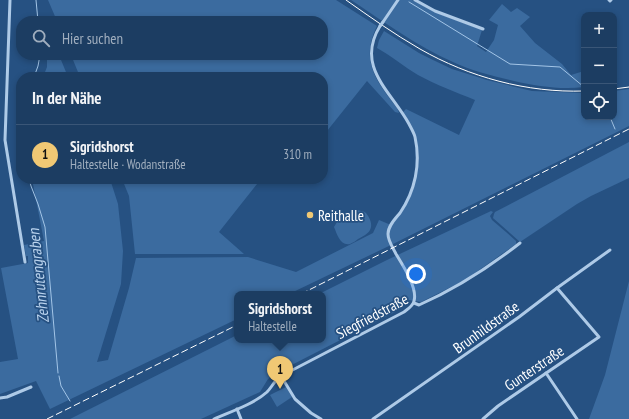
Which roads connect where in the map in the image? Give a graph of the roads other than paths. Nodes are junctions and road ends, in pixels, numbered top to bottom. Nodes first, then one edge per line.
1 (10, 0) edge
2 (398, 0) edge
3 (415, 0) edge
4 (483, 30) dead end
5 (0, 140) edge
6 (5, 140) junction
7 (520, 243) dead end
8 (610, 250) dead end
9 (25, 262) dead end
10 (557, 288) junction
11 (414, 303) junction
12 (546, 373) junction
13 (281, 376) junction
14 (31, 387) dead end
15 (0, 398) edge
16 (237, 409) junction
17 (214, 419) edge
18 (241, 419) edge
19 (321, 419) edge
20 (373, 419) edge
21 (483, 419) edge
22 (578, 419) edge

1 - 6 street
2 - 11 street, bridge
3 - 4 street
5 - 6 street
6 - 9 street
7 - 11 street, Siegfriedstraße
8 - 10 street, Brunhildstraße
10 - 12 street, Gunterstraße
10 - 20 street, Brunhildstraße
11 - 13 street, Siegfriedstraße
12 - 21 street, Gunterstraße
12 - 22 street
13 - 16 street, Siegfriedstraße
13 - 19 street
14 - 15 street
16 - 17 street, Siegfriedstraße
16 - 18 street

